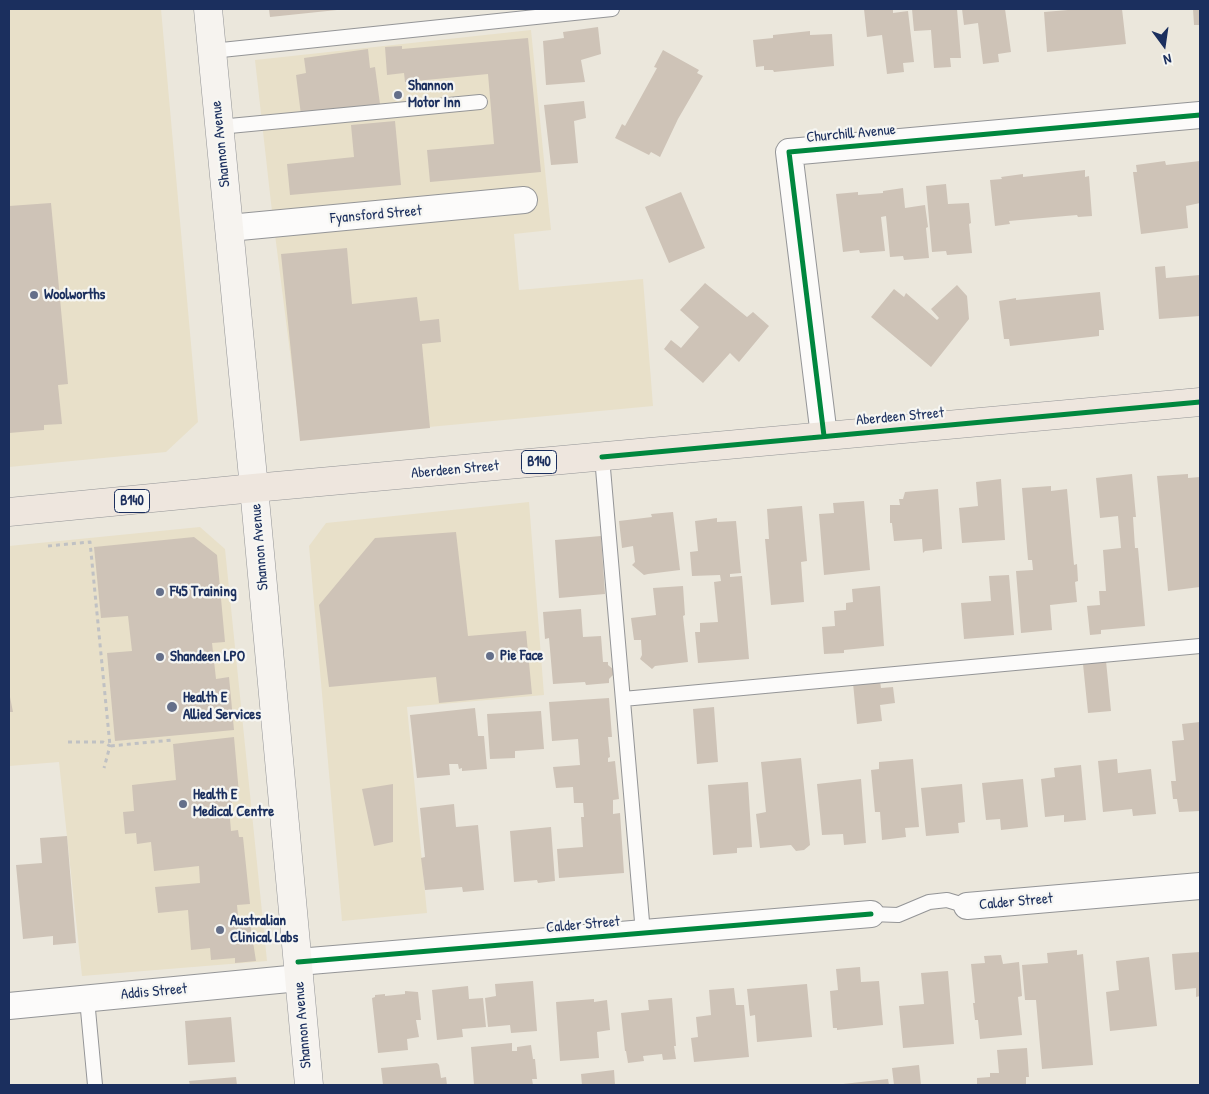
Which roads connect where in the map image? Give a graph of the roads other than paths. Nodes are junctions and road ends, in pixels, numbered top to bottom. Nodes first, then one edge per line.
1 (208, 9) edge
2 (612, 9) edge
3 (212, 52) junction
4 (480, 102) dead end
5 (1200, 115) edge
6 (219, 128) junction
7 (524, 200) dead end
8 (229, 228) junction
9 (1200, 402) edge
10 (824, 436) junction
11 (602, 457) junction
12 (254, 488) junction
13 (9, 512) edge
14 (1200, 646) edge
15 (623, 699) junction
16 (1200, 886) edge
17 (968, 906) joint
18 (871, 914) joint
19 (643, 932) junction
20 (298, 970) junction
21 (87, 998) junction
22 (9, 1006) edge
23 (95, 1085) edge
24 (309, 1085) edge

1 - 3 main road, Shannon Avenue
2 - 3 lane
3 - 6 main road, Shannon Avenue
4 - 6 lane
5 - 10 street, Churchill Avenue
6 - 8 main road, Shannon Avenue
7 - 8 street, Fyansford Street
8 - 12 main road, Shannon Avenue
9 - 10 main road, Aberdeen Street / B140
10 - 11 main road, Aberdeen Street / B140
11 - 12 main road, Aberdeen Street / B140
11 - 15 lane
12 - 13 main road, Aberdeen Street / B140
12 - 20 main road, Shannon Avenue
14 - 15 lane
15 - 19 lane
16 - 17 street, Calder Street
17 - 18 lane, Calder Street
18 - 19 street, Calder Street
19 - 20 street, Calder Street
20 - 21 street, Addis Street
20 - 24 main road, Shannon Avenue
21 - 22 street, Addis Street
21 - 23 lane

